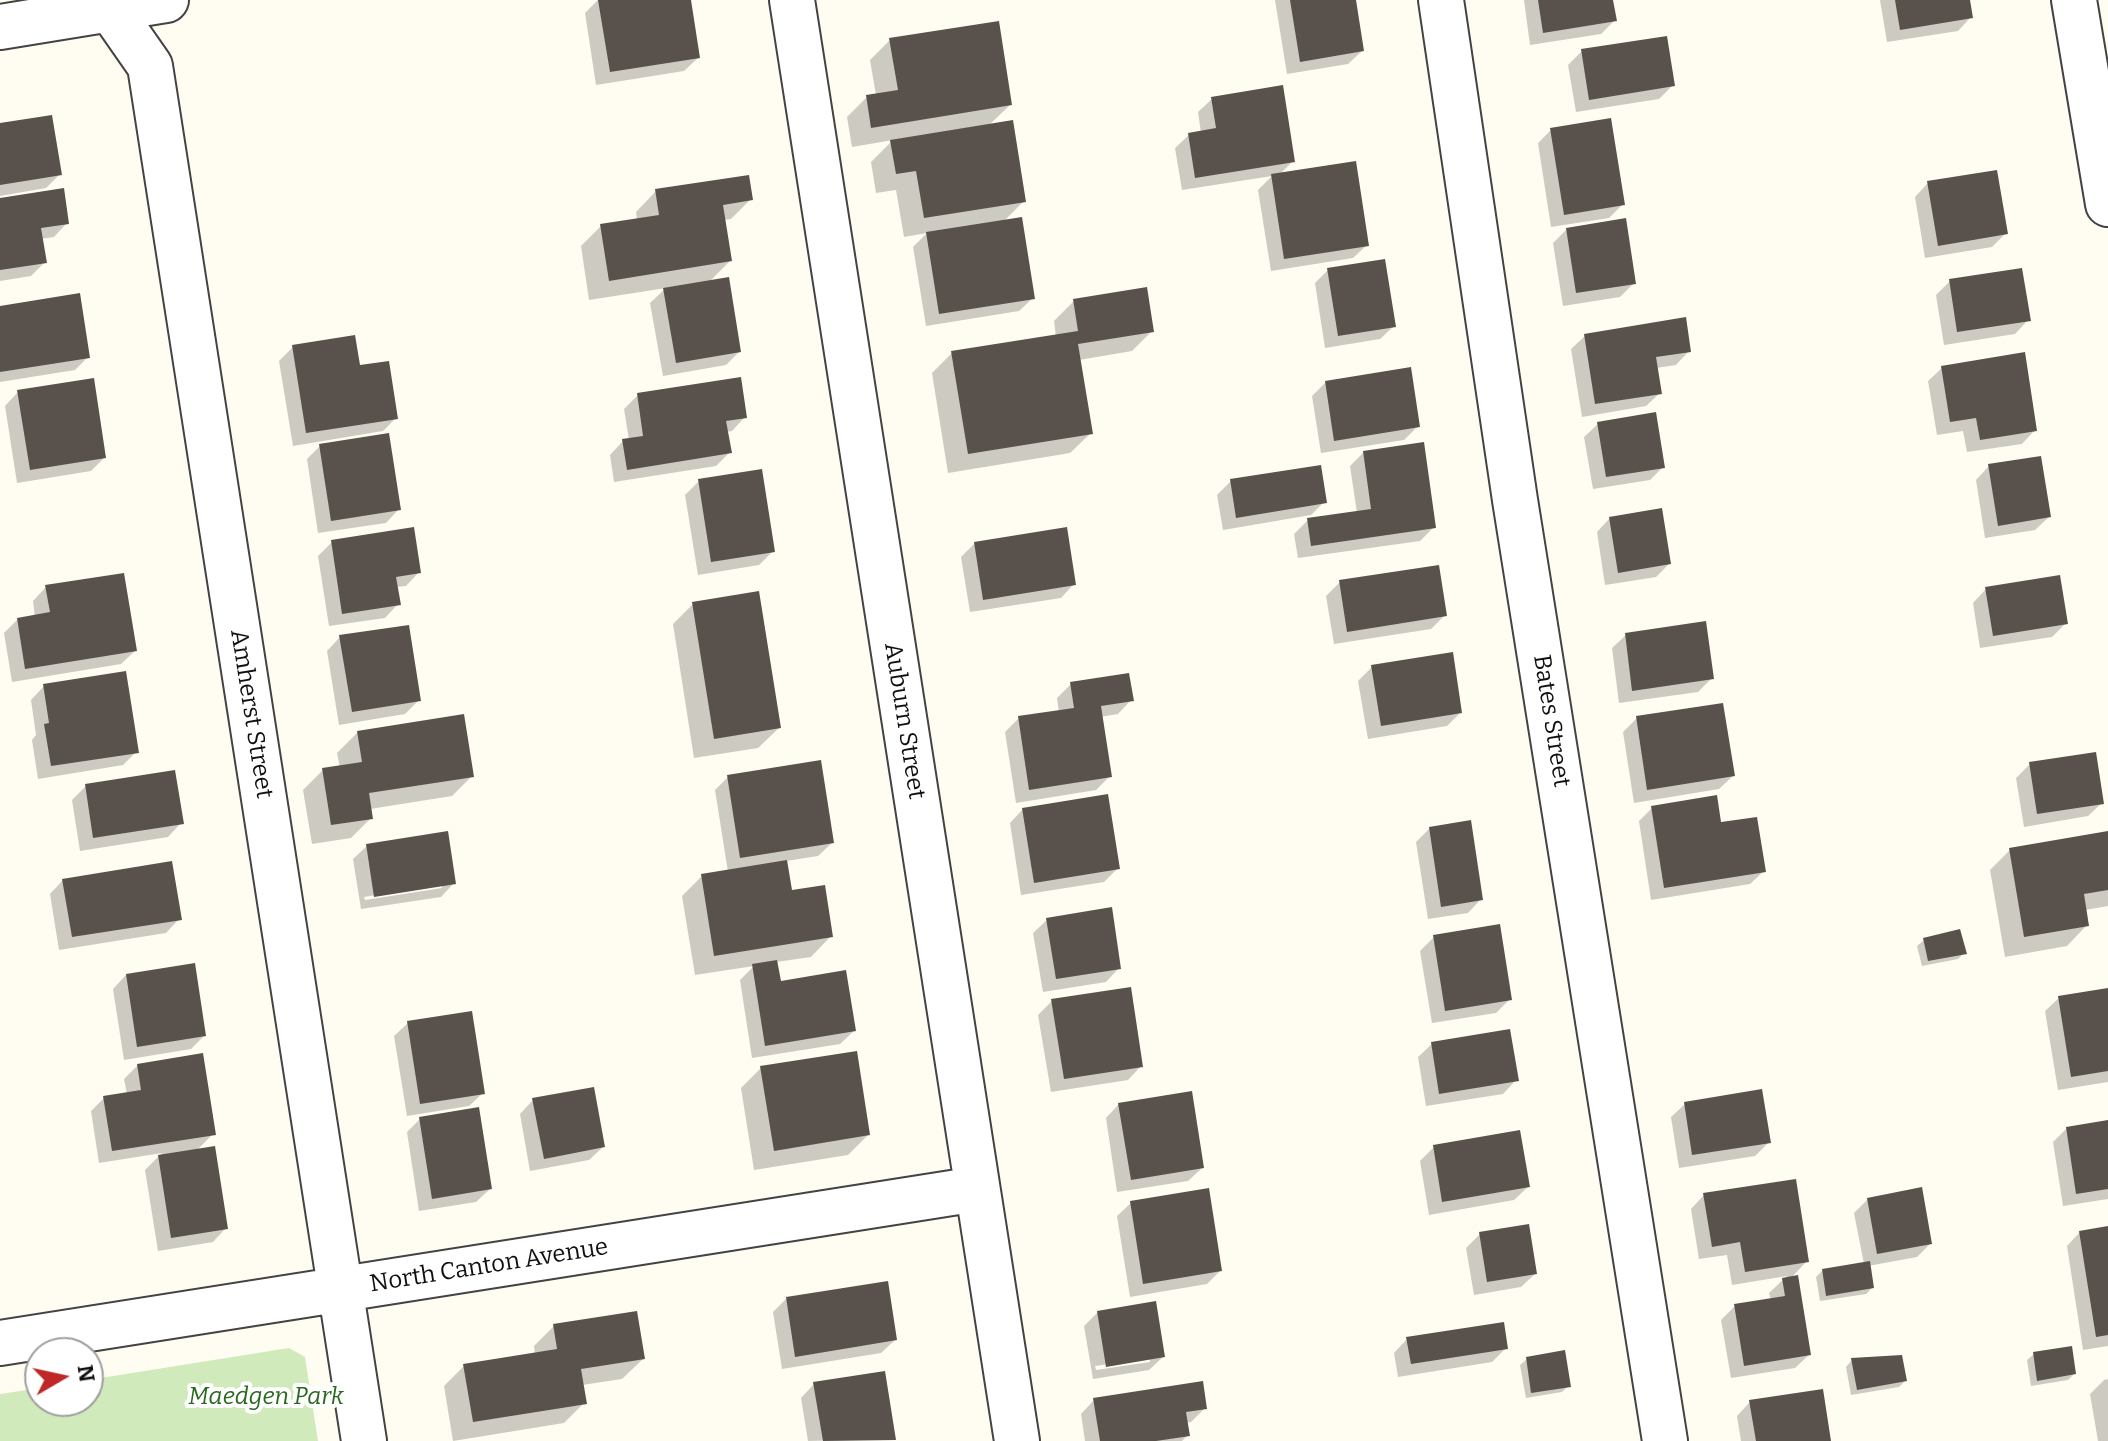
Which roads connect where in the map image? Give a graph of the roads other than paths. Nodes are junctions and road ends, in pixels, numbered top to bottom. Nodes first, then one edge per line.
1 (166, 0) edge
2 (792, 0) edge
3 (1441, 0) edge
4 (2074, 0) edge
5 (107, 5) edge
6 (0, 27) edge
7 (2108, 204) edge
8 (977, 1189) junction
9 (341, 1290) junction
10 (0, 1343) edge
11 (364, 1441) edge
12 (1017, 1441) edge
13 (1665, 1441) edge

1 - 5 street
2 - 8 street, Auburn Street
3 - 13 street, Bates Street
4 - 7 street
5 - 6 street
5 - 9 street, Amherst Street
8 - 9 street, North Canton Avenue
8 - 12 street, Auburn Street
9 - 10 street, North Canton Avenue
9 - 11 street, Amherst Street

